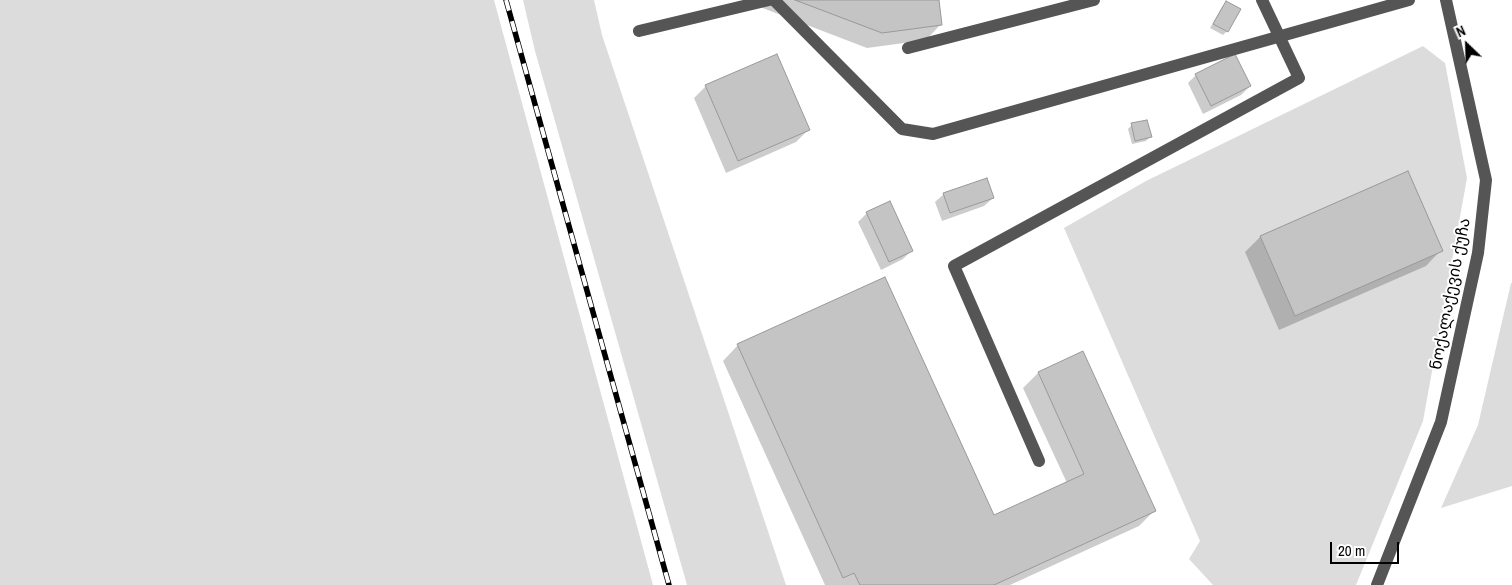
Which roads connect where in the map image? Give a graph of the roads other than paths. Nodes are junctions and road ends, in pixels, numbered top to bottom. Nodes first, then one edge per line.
1 (769, 0) edge
2 (774, 0) edge
3 (1094, 0) edge
4 (1262, 0) edge
5 (1409, 0) edge
6 (1446, 0) edge
7 (639, 31) dead end
8 (1279, 36) junction
9 (908, 48) dead end
10 (1039, 461) dead end
11 (1377, 585) edge

1 - 7 street
2 - 8 street
3 - 9 street
4 - 8 street
5 - 8 street
6 - 11 street, ნოქალაქევის ქუჩა
8 - 10 street

